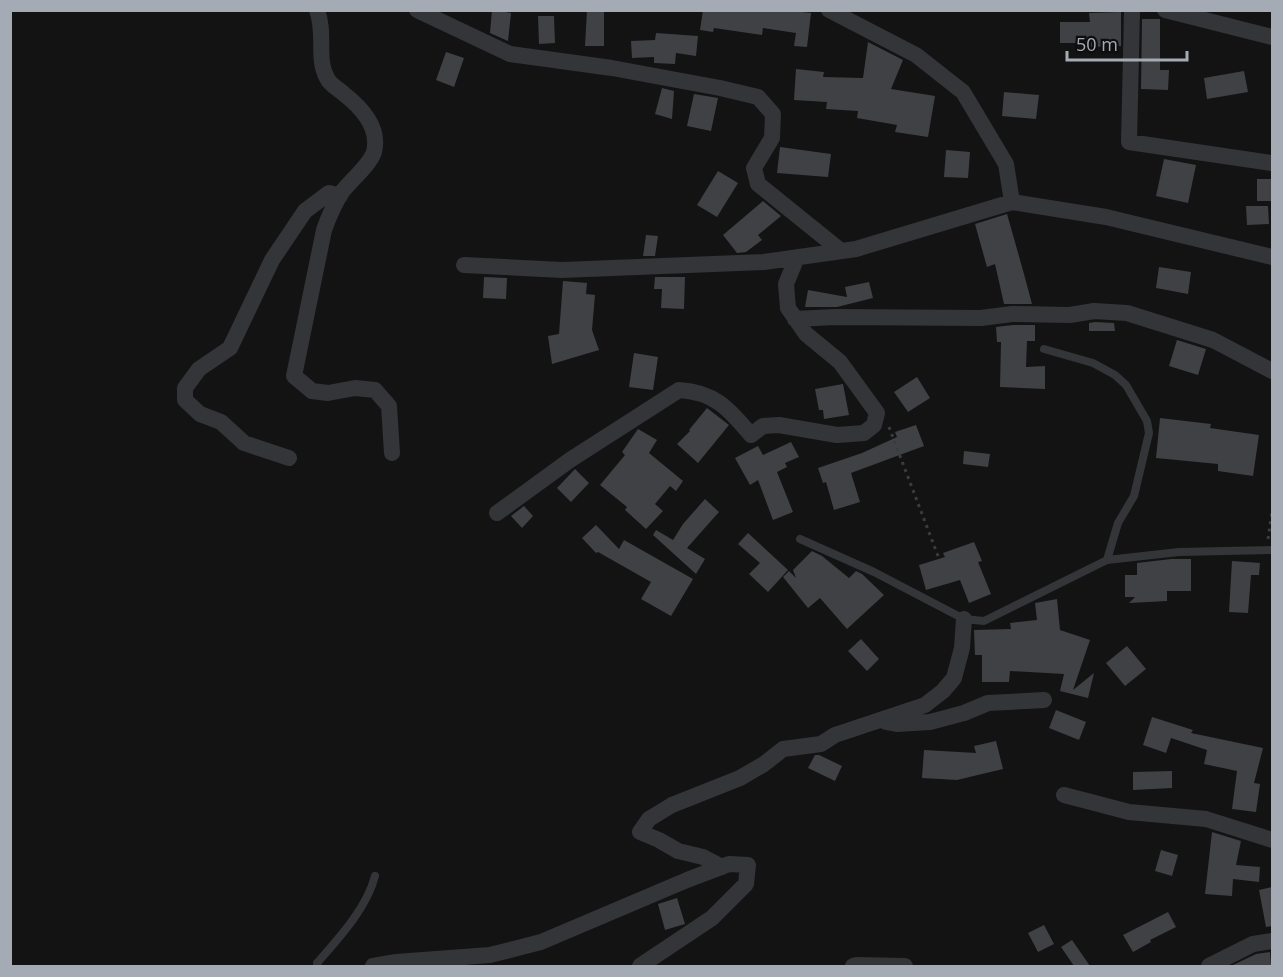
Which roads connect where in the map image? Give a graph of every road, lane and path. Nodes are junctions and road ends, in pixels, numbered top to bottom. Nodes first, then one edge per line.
1 (317, 10) edge
2 (417, 10) edge
3 (1166, 10) edge
4 (834, 11) edge
5 (1132, 11) edge
6 (1272, 37) edge
7 (1272, 163) edge
8 (340, 196) junction
9 (1012, 202) junction
10 (841, 251) junction
11 (1272, 256) edge
12 (797, 257) junction
13 (464, 265) dead end
14 (795, 319) junction
15 (1044, 349) dead end
16 (1272, 371) edge
17 (877, 413) junction
18 (392, 453) dead end
19 (289, 458) dead end
20 (1272, 512) edge
21 (498, 513) dead end
22 (800, 539) dead end
23 (1269, 550) edge
24 (938, 556) dead end
25 (1107, 560) junction
26 (964, 619) junction
27 (1044, 700) dead end
28 (879, 721) junction
29 (1064, 795) dead end
30 (1272, 840) edge
31 (723, 867) junction
32 (375, 876) dead end
33 (1272, 941) edge
34 (318, 966) edge
35 (373, 966) edge
36 (640, 966) edge
37 (853, 966) edge
38 (905, 966) edge
39 (1209, 966) edge

1 - 8 street
2 - 10 street
3 - 6 street
4 - 9 street
5 - 7 street
8 - 18 street
8 - 19 street
9 - 10 street
9 - 11 street
10 - 12 street
12 - 13 street
12 - 14 street
14 - 16 street
14 - 17 street
15 - 25 lane
17 - 21 street
17 - 24 path
20 - 23 path
22 - 26 lane
23 - 25 lane
25 - 26 lane
26 - 28 street
27 - 28 street
28 - 31 street
29 - 30 street
31 - 35 street
31 - 36 street
32 - 34 lane
33 - 39 street
37 - 38 street

